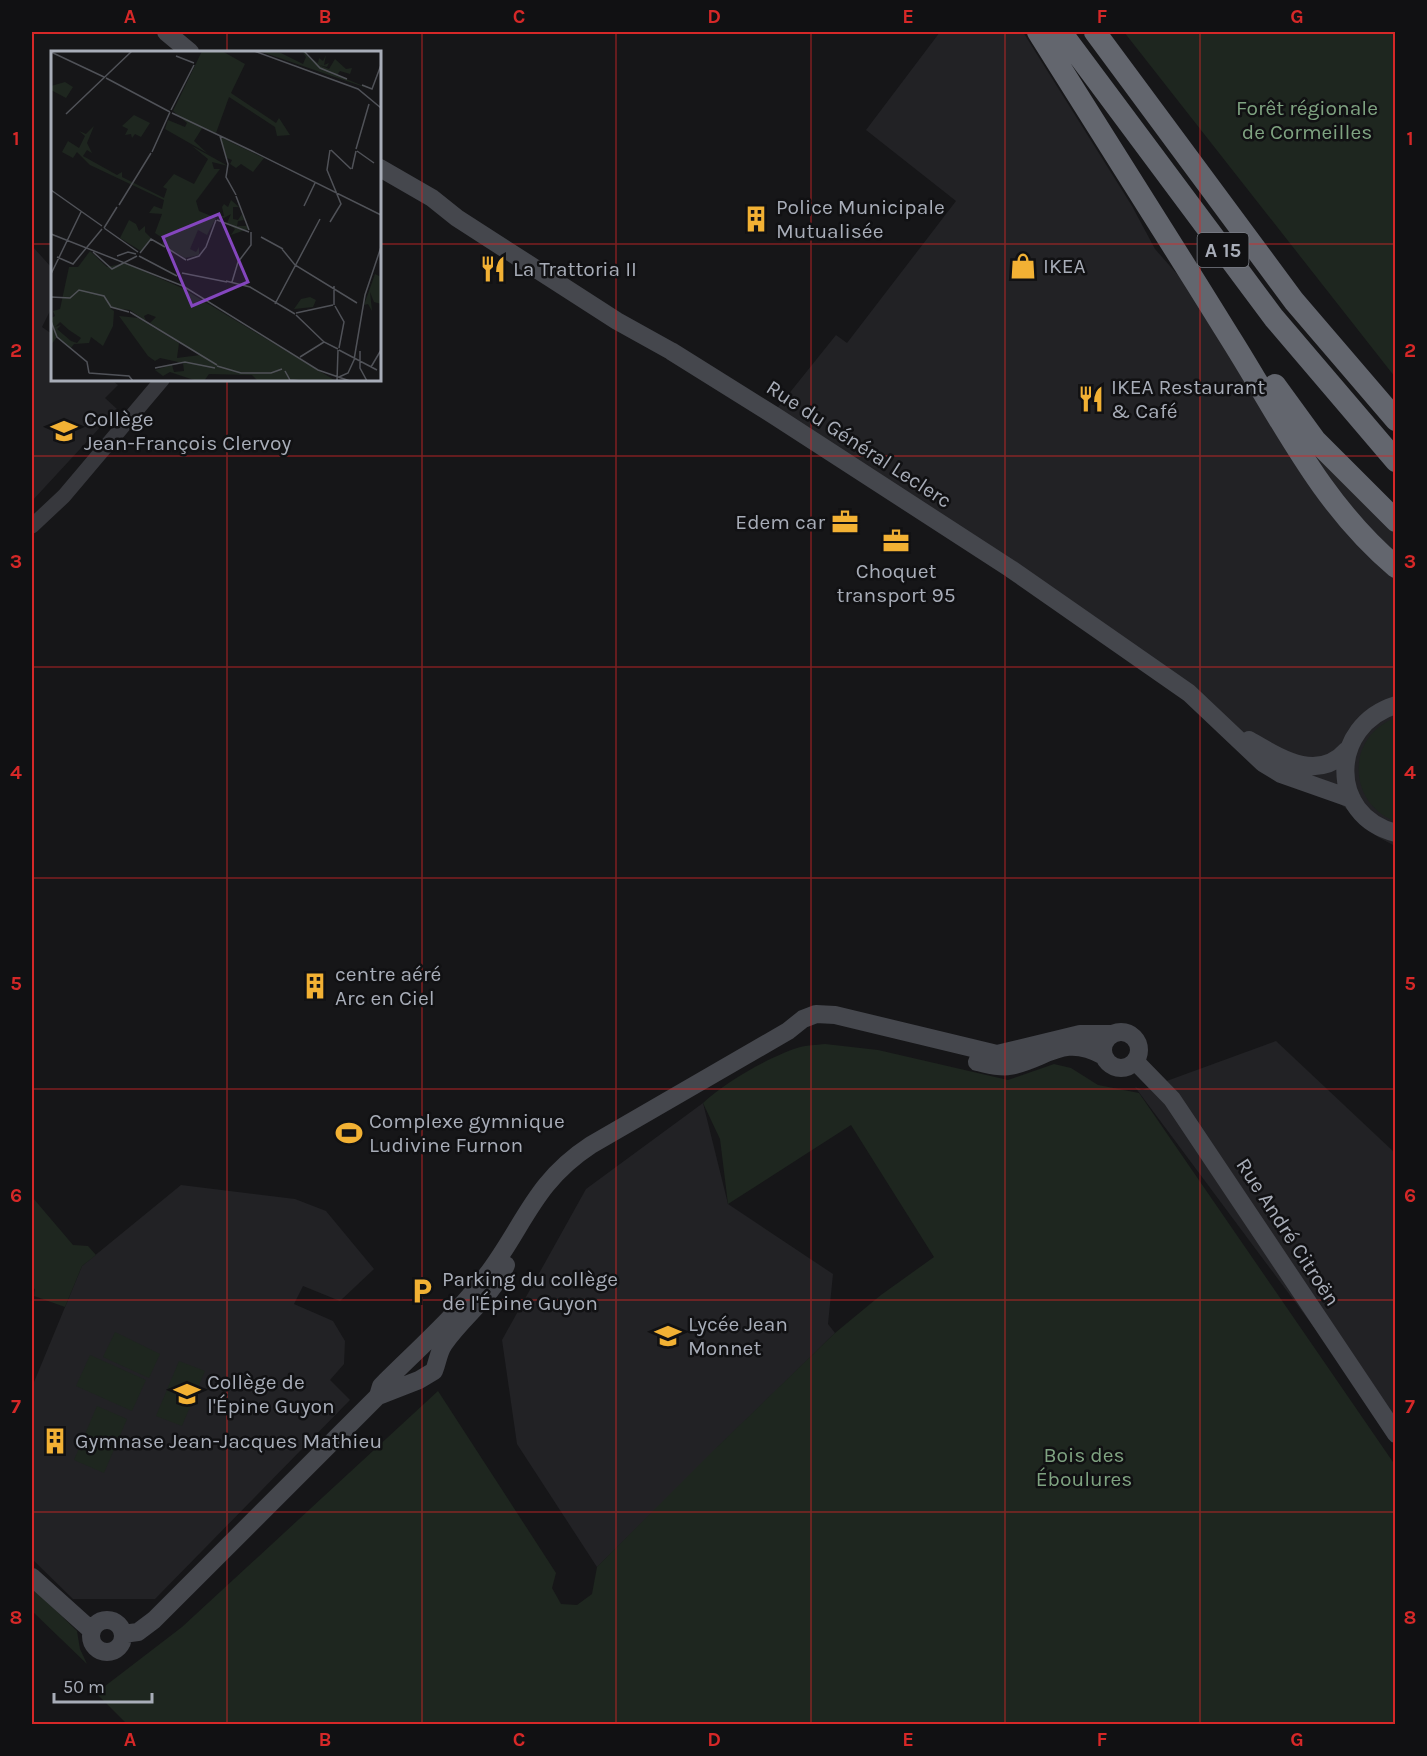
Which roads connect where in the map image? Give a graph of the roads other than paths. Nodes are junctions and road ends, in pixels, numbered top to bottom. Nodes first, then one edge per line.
1 (166, 32) edge
2 (1038, 32) edge
3 (1061, 32) edge
4 (1095, 32) edge
5 (189, 51) edge
6 (381, 169) edge
7 (381, 177) edge
8 (381, 183) edge
9 (404, 184) junction
10 (457, 218) junction
11 (1161, 229) junction
12 (161, 381) edge
13 (1395, 420) edge
14 (1395, 462) edge
15 (1395, 521) edge
16 (32, 526) edge
17 (1395, 567) edge
18 (1395, 705) edge
19 (1224, 726) junction
20 (1347, 750) junction
21 (1352, 799) junction
22 (1395, 833) edge
23 (1112, 1034) junction
24 (1104, 1056) junction
25 (1018, 1057) junction
26 (1135, 1061) junction
27 (421, 1357) junction
28 (418, 1380) junction
29 (378, 1396) junction
30 (1395, 1434) edge
31 (32, 1577) edge
32 (91, 1630) junction
33 (123, 1634) junction

1 - 5 main road
2 - 11 highway
3 - 14 highway, A 15
4 - 13 highway, A 15
6 - 9 main road, Rue du Général Leclerc
7 - 9 street, Rue du Général Leclerc
8 - 10 main road, Rue du Général Leclerc
9 - 10 main road, Rue du Général Leclerc
10 - 19 main road, Rue du Général Leclerc
11 - 15 highway
11 - 17 highway
12 - 16 street
18 - 20 main road
19 - 20 main road, Rue du Général Leclerc
19 - 21 main road, Rue du Général Leclerc
20 - 21 main road
21 - 22 main road
23 - 24 main road
23 - 25 main road
23 - 26 main road
24 - 25 main road
24 - 26 main road
25 - 27 main road
26 - 30 main road, Rue André Citroën
27 - 28 main road
27 - 28 main road
27 - 29 main road
28 - 29 main road
29 - 33 main road
31 - 32 main road
32 - 33 main road
32 - 33 main road

